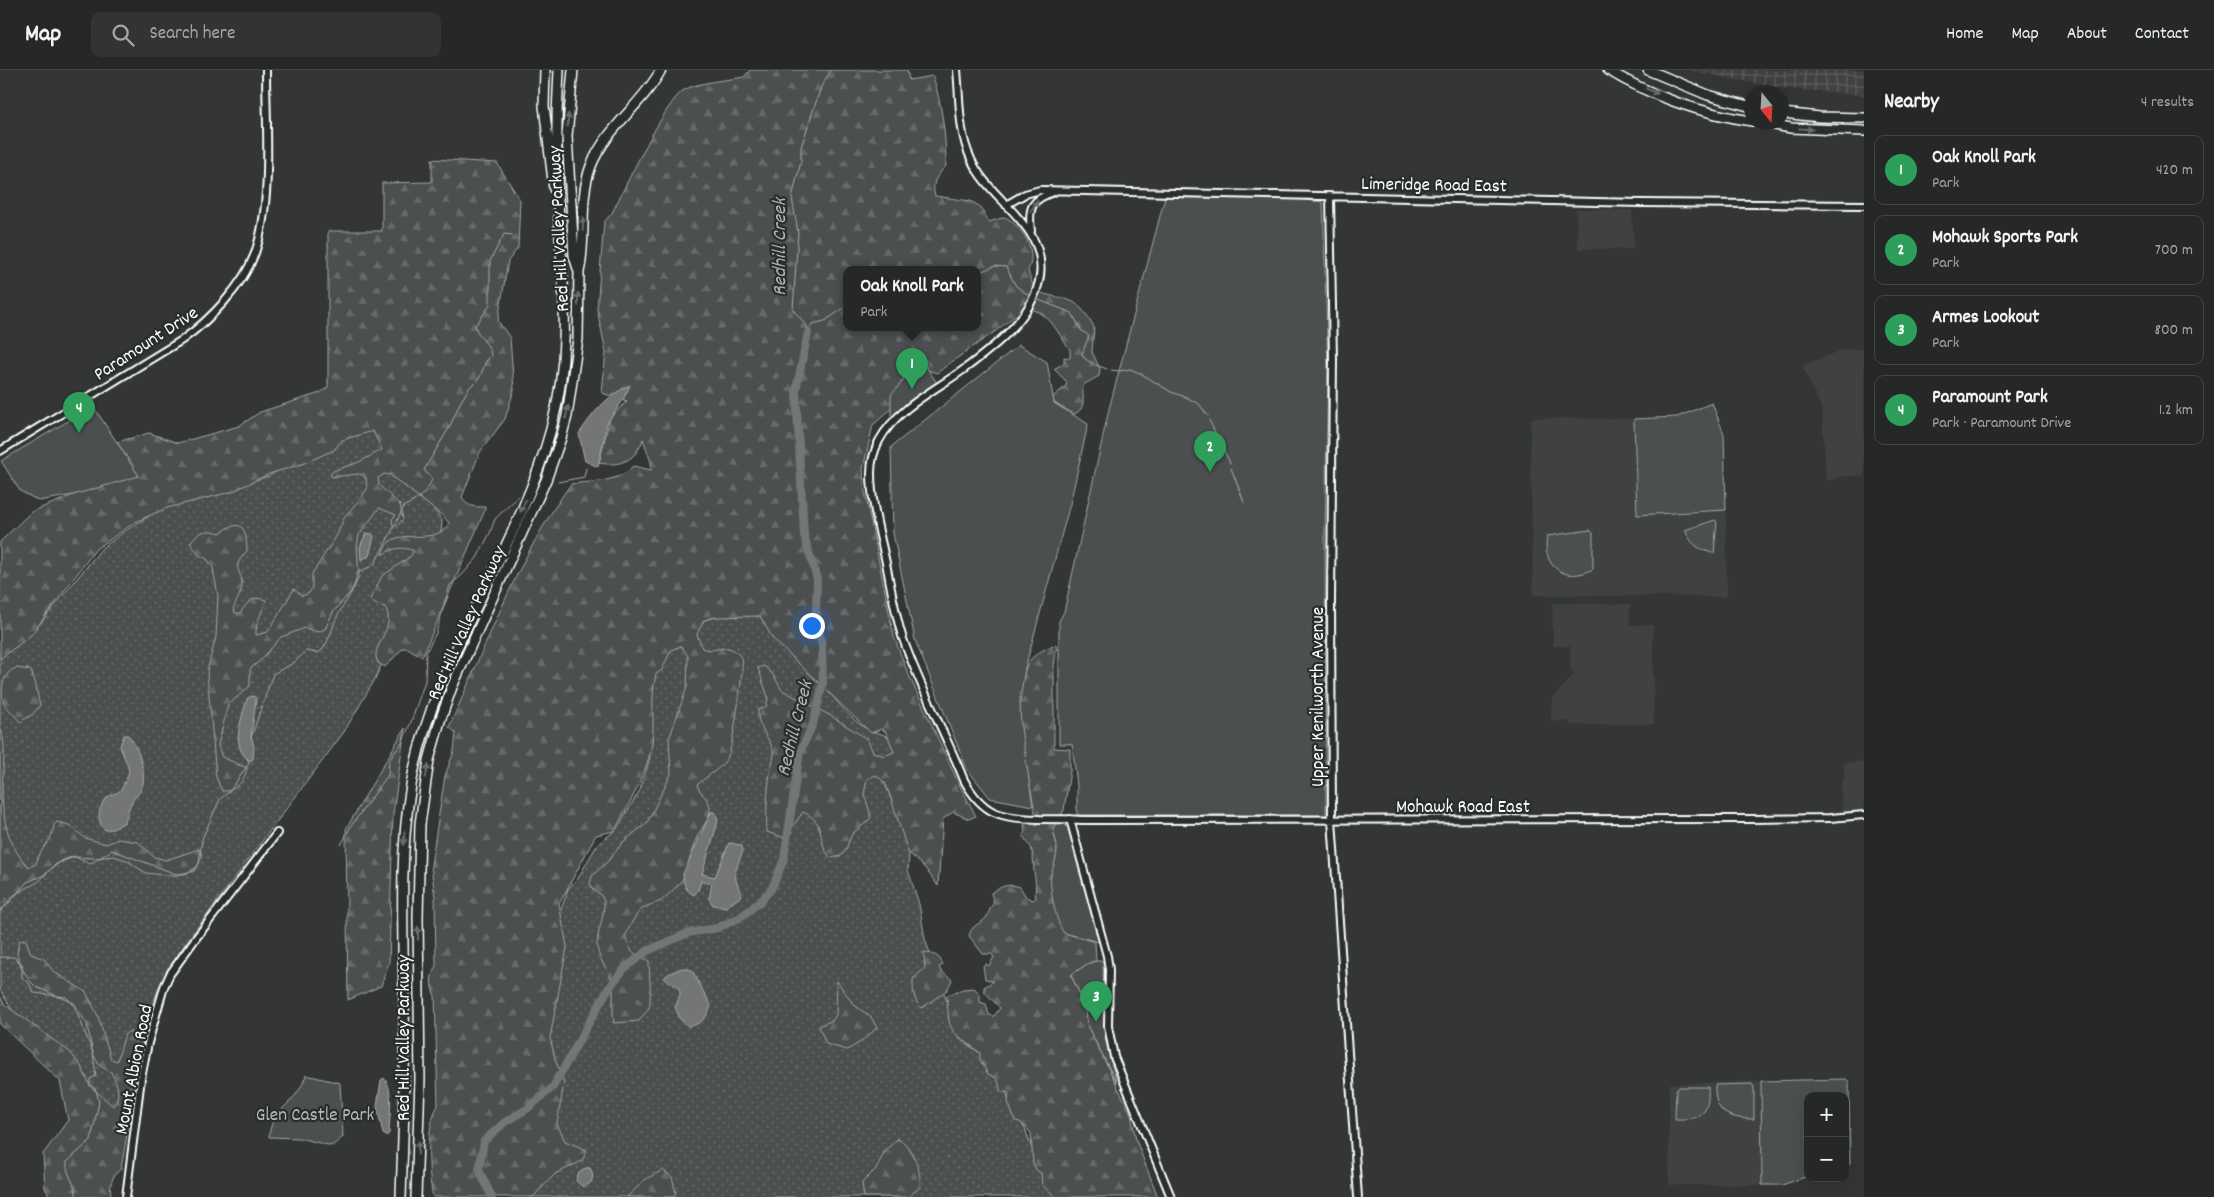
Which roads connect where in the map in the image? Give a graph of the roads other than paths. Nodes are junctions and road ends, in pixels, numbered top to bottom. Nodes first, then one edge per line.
1 (266, 70) edge
2 (547, 70) edge
3 (560, 70) edge
4 (573, 70) edge
5 (661, 70) edge
6 (957, 70) edge
7 (1608, 70) edge
8 (1648, 70) edge
9 (1744, 105) edge
10 (1789, 114) edge
11 (1864, 118) edge
12 (1744, 120) edge
13 (1789, 128) edge
14 (1864, 131) edge
15 (1059, 191) junction
16 (1330, 196) junction
17 (1006, 205) junction
18 (1864, 206) edge
19 (559, 218) junction
20 (1032, 235) junction
21 (579, 272) junction
22 (0, 451) edge
23 (1864, 816) edge
24 (1070, 819) junction
25 (1332, 820) junction
26 (277, 833) dead end
27 (402, 1164) junction
28 (126, 1197) edge
29 (397, 1197) edge
30 (401, 1197) edge
31 (416, 1197) edge
32 (1171, 1197) edge
33 (1358, 1197) edge

1 - 22 street, Paramount Drive
2 - 19 highway
3 - 19 highway, Red Hill Valley Parkway
21 -> 4 highway, Red Hill Valley Parkway
21 -> 5 highway
6 - 17 street
7 -> 12 highway
8 - 9 highway
10 - 11 highway
13 -> 14 highway
15 - 16 street, Limeridge Road East
15 - 17 street, Limeridge Road East
20 -> 15 street
16 - 18 street, Limeridge Road East
16 - 25 street, Upper Kenilworth Avenue
17 - 20 street
19 -> 27 highway, Red Hill Valley Parkway
20 - 24 street, Mohawk Road East
31 -> 21 highway, Red Hill Valley Parkway
23 - 25 street, Mohawk Road East
24 - 25 street, Mohawk Road East
24 - 32 street
25 - 33 street, Upper Kenilworth Avenue
26 - 28 street, Mount Albion Road
27 - 29 highway
27 - 30 highway, Red Hill Valley Parkway

